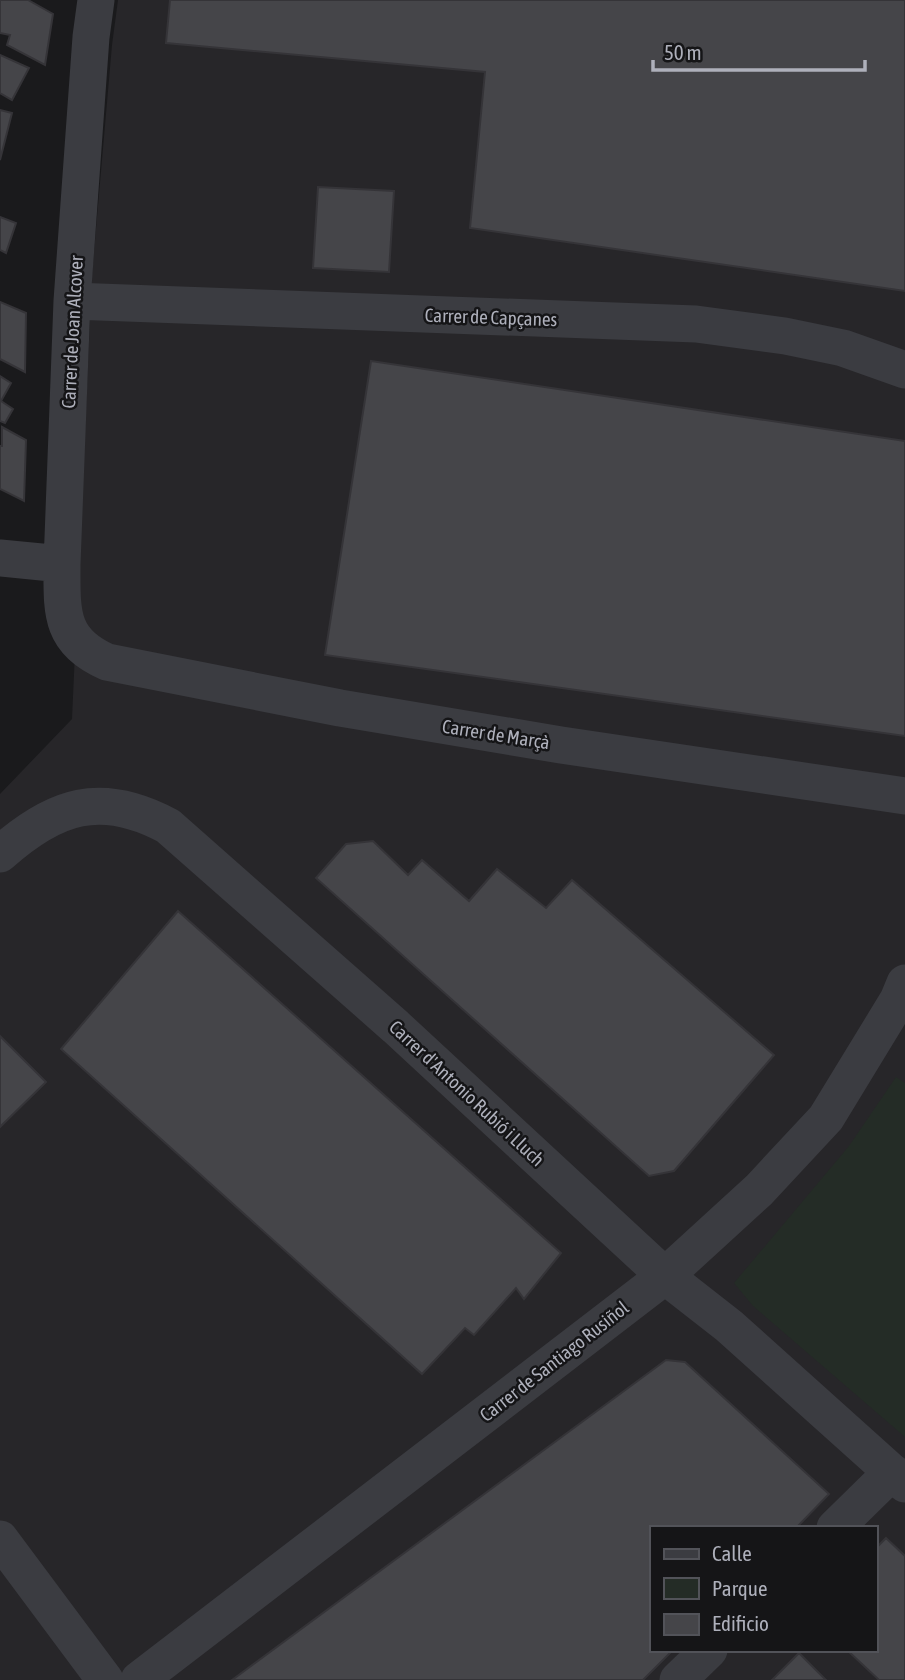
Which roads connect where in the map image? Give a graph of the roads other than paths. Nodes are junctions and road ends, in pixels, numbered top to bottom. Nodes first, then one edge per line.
1 (96, 0) edge
2 (72, 301) junction
3 (905, 370) edge
4 (0, 558) edge
5 (62, 564) junction
6 (91, 655) joint
7 (905, 796) edge
8 (0, 854) edge
9 (905, 983) edge
10 (665, 1276) junction
11 (899, 1478) edge
12 (838, 1526) edge
13 (0, 1539) edge
14 (707, 1652) edge
15 (106, 1680) edge
16 (139, 1680) edge
17 (678, 1680) edge

1 - 2 street, Carrer de Joan Alcover
2 - 3 street, Carrer de Capçanes
2 - 5 street, Carrer de Joan Alcover
4 - 5 street
5 - 6 street, Carrer de Joan Alcover
6 - 7 street, Carrer de Marçà
8 - 10 street, Carrer d'Antonio Rubió i Lluch
9 - 10 street, Carrer de Santiago Rusiñol
10 - 11 street, Carrer d'Antonio Rubió i Lluch
10 - 16 street, Carrer de Santiago Rusiñol
11 - 12 street
13 - 15 street
14 - 17 street

